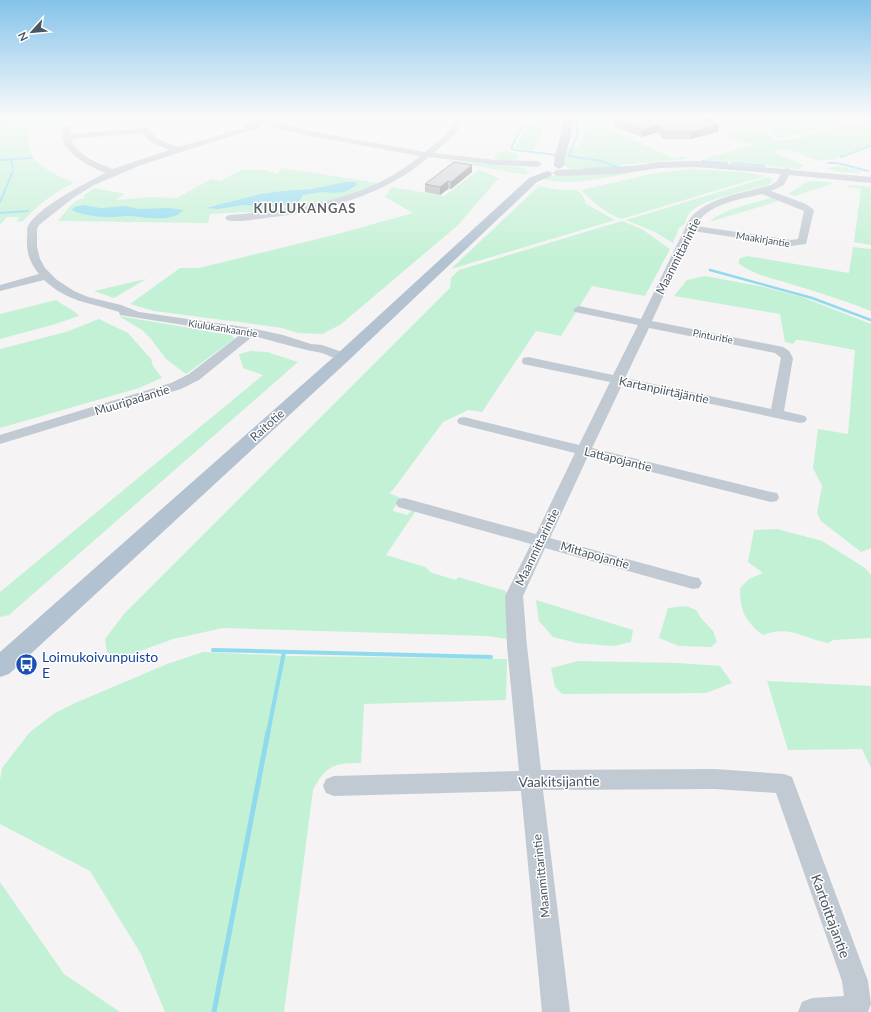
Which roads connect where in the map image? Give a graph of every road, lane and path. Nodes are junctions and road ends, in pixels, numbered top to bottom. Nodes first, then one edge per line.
1 (96, 165) edge
2 (132, 165) edge
3 (413, 165) edge
4 (519, 165) edge
5 (550, 165) edge
6 (663, 165) edge
7 (712, 165) edge
8 (547, 169) junction
9 (787, 171) junction
10 (112, 172) junction
11 (871, 180) edge
12 (763, 191) junction
13 (230, 218) dead end
14 (690, 228) junction
15 (46, 276) junction
16 (0, 288) edge
17 (579, 310) dead end
18 (645, 323) junction
19 (251, 332) junction
20 (340, 359) junction
21 (528, 361) dead end
22 (617, 380) junction
23 (777, 414) junction
24 (800, 419) dead end
25 (464, 422) dead end
26 (0, 440) edge
27 (583, 451) junction
28 (771, 497) dead end
29 (404, 503) dead end
30 (540, 540) junction
31 (693, 583) dead end
32 (0, 667) edge
33 (531, 781) junction
34 (784, 784) joint
35 (334, 786) dead end
36 (556, 1012) edge
37 (812, 1012) edge

1 - 10 street
2 - 10 street, Kiulukankaantie
3 - 13 street
4 - 8 street, Kiulukankaantie
5 - 8 main road, Raitotie
6 - 8 street, Kiulukankaantie
7 - 9 street, Kiulukankaantie
8 - 20 main road, Raitotie
9 - 11 street, Kiulukankaantie
9 - 12 street, Maanmittarintie
10 - 15 street, Kiulukankaantie
12 - 14 street, Maanmittarintie
12 - 14 street, Maakirjantie
14 - 18 street, Maanmittarintie
15 - 16 street
15 - 19 street, Kiulukankaantie
17 - 18 street, Pinturitie
18 - 22 street, Maanmittarintie
18 - 23 street, Pinturitie
19 - 20 street, Kiulukankaantie
19 - 26 street, Muuripadantie
20 - 32 main road, Raitotie
21 - 22 street, Kartanpiirtäjäntie
22 - 23 street, Kartanpiirtäjäntie
22 - 27 street, Maanmittarintie
23 - 24 street, Kartanpiirtäjäntie
25 - 27 street, Lattapojantie
27 - 28 street, Lattapojantie
27 - 30 street, Maanmittarintie
29 - 30 street, Mittapojantie
30 - 31 street, Mittapojantie
30 - 33 street, Maanmittarintie
33 - 34 street, Vaakitsijantie
33 - 35 street, Vaakitsijantie
33 - 36 street, Maanmittarintie
34 - 37 street, Kartoittajantie

